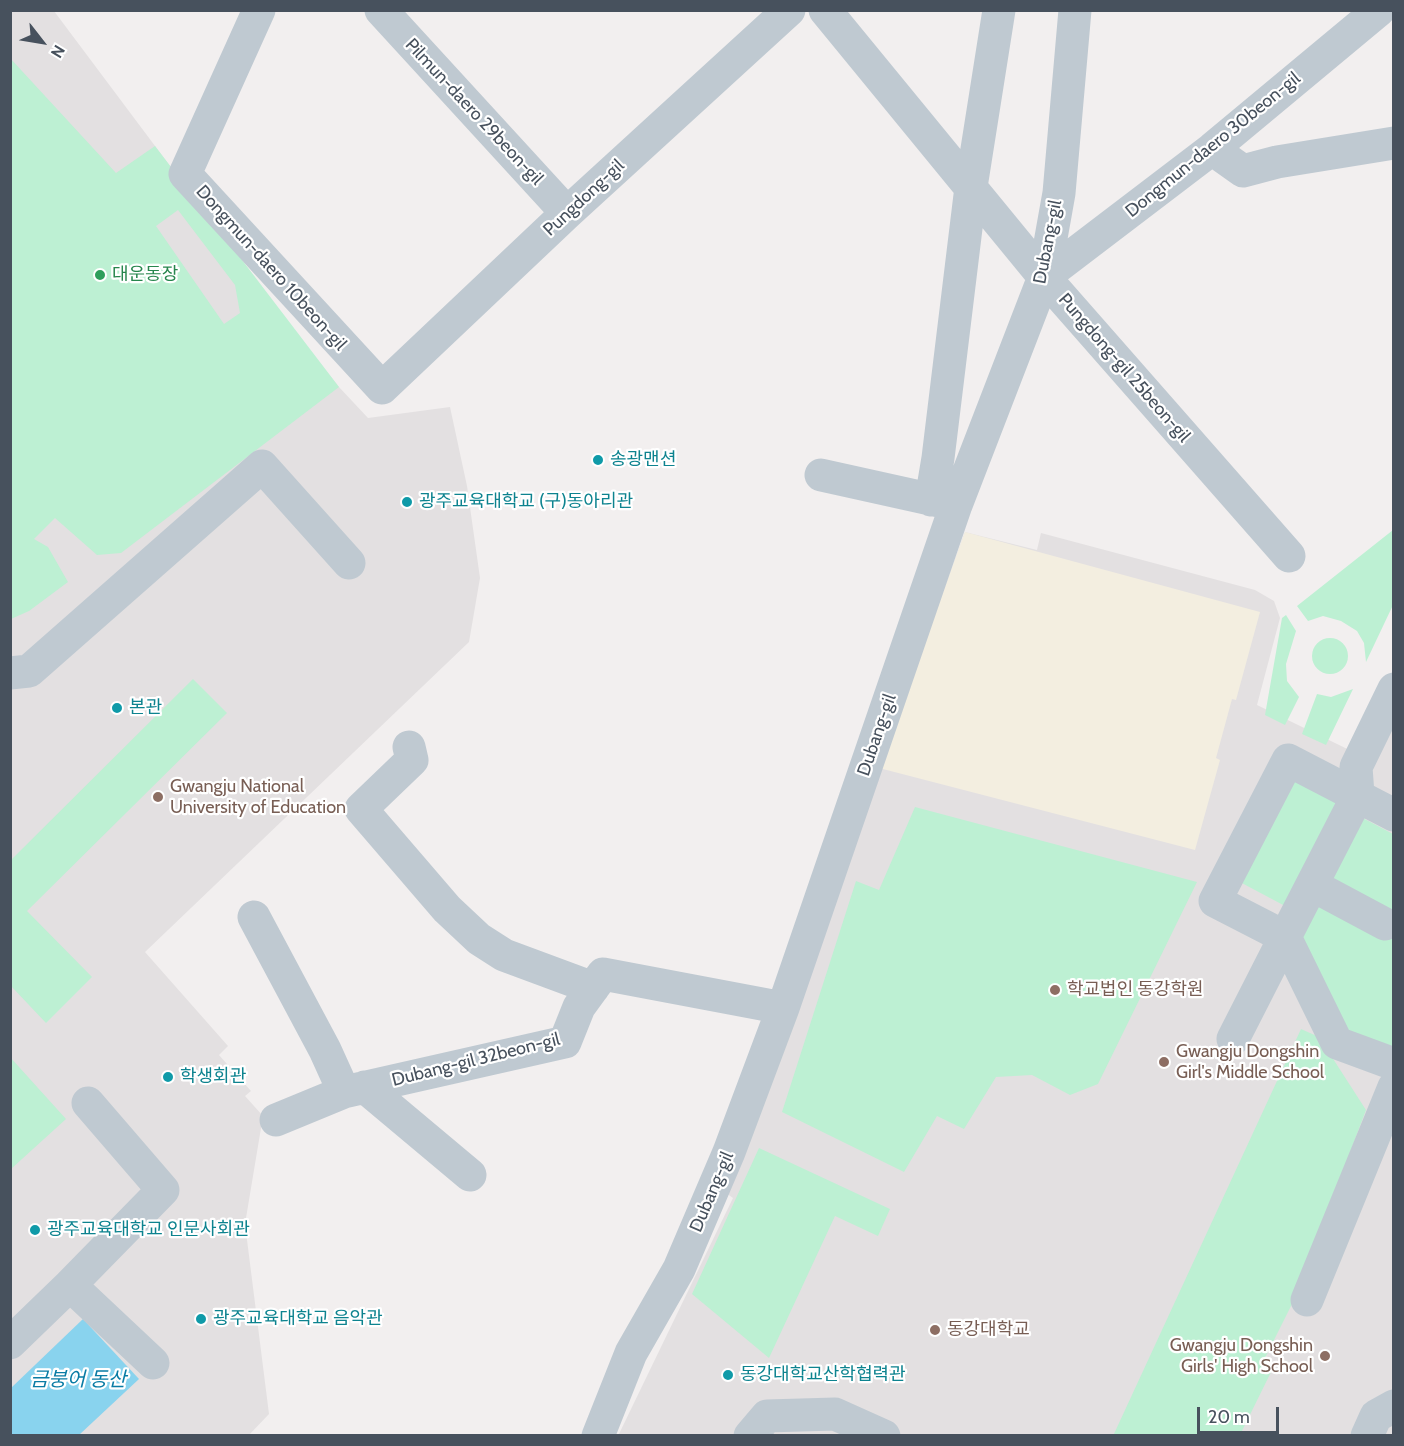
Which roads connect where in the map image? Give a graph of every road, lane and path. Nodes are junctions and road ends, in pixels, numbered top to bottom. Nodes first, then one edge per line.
1 (259, 10) edge
2 (381, 10) edge
3 (789, 10) edge
4 (825, 10) edge
5 (999, 10) edge
6 (1075, 10) edge
7 (1379, 10) edge
8 (1394, 143) edge
9 (1212, 149) junction
10 (971, 188) junction
11 (567, 213) junction
12 (1044, 277) junction
13 (382, 388) joint
14 (821, 475) dead end
15 (944, 502) junction
16 (1289, 556) dead end
17 (349, 562) dead end
18 (10, 673) edge
19 (1394, 689) edge
20 (409, 747) dead end
21 (1358, 795) junction
22 (1394, 815) edge
23 (1312, 885) junction
24 (254, 917) dead end
25 (1385, 924) dead end
26 (1285, 937) junction
27 (593, 988) junction
28 (783, 1008) junction
29 (1233, 1039) dead end
30 (1394, 1064) edge
31 (1394, 1087) edge
32 (354, 1089) junction
33 (88, 1102) dead end
34 (276, 1120) dead end
35 (470, 1175) dead end
36 (70, 1286) junction
37 (1307, 1300) dead end
38 (10, 1343) edge
39 (153, 1363) dead end
40 (1394, 1406) edge
41 (598, 1436) edge
42 (750, 1436) edge
43 (884, 1436) edge
44 (1367, 1436) edge

1 - 13 lane, Dongmun-daero 10beon-gil
2 - 11 lane, Pilmun-daero 29beon-gil
3 - 11 lane, Pungdong-gil
4 - 10 lane, Pungdong-gil 25beon-gil
5 - 10 lane
6 - 12 lane, Dubang-gil
7 - 9 lane, Dongmun-daero 30beon-gil
8 - 9 lane
9 - 12 lane, Dongmun-daero 30beon-gil
10 - 12 lane, Pungdong-gil 25beon-gil
10 - 15 lane
11 - 13 lane, Pungdong-gil
12 - 15 lane, Dubang-gil
12 - 16 lane, Pungdong-gil 25beon-gil
14 - 15 lane
15 - 28 lane, Dubang-gil
17 - 18 lane
19 - 21 lane
20 - 27 lane
21 - 22 lane
21 - 23 lane
21 - 26 lane
23 - 25 lane
23 - 26 lane
24 - 32 lane, Dubang-gil 32beon-gil
26 - 29 lane
26 - 30 lane
27 - 28 lane
27 - 32 lane, Dubang-gil 32beon-gil
28 - 41 lane, Dubang-gil
31 - 37 lane
32 - 34 lane, Dubang-gil 32beon-gil
32 - 35 lane, Dubang-gil 32beon-gil
33 - 36 lane
36 - 38 lane
36 - 39 lane
40 - 44 lane
42 - 43 lane

